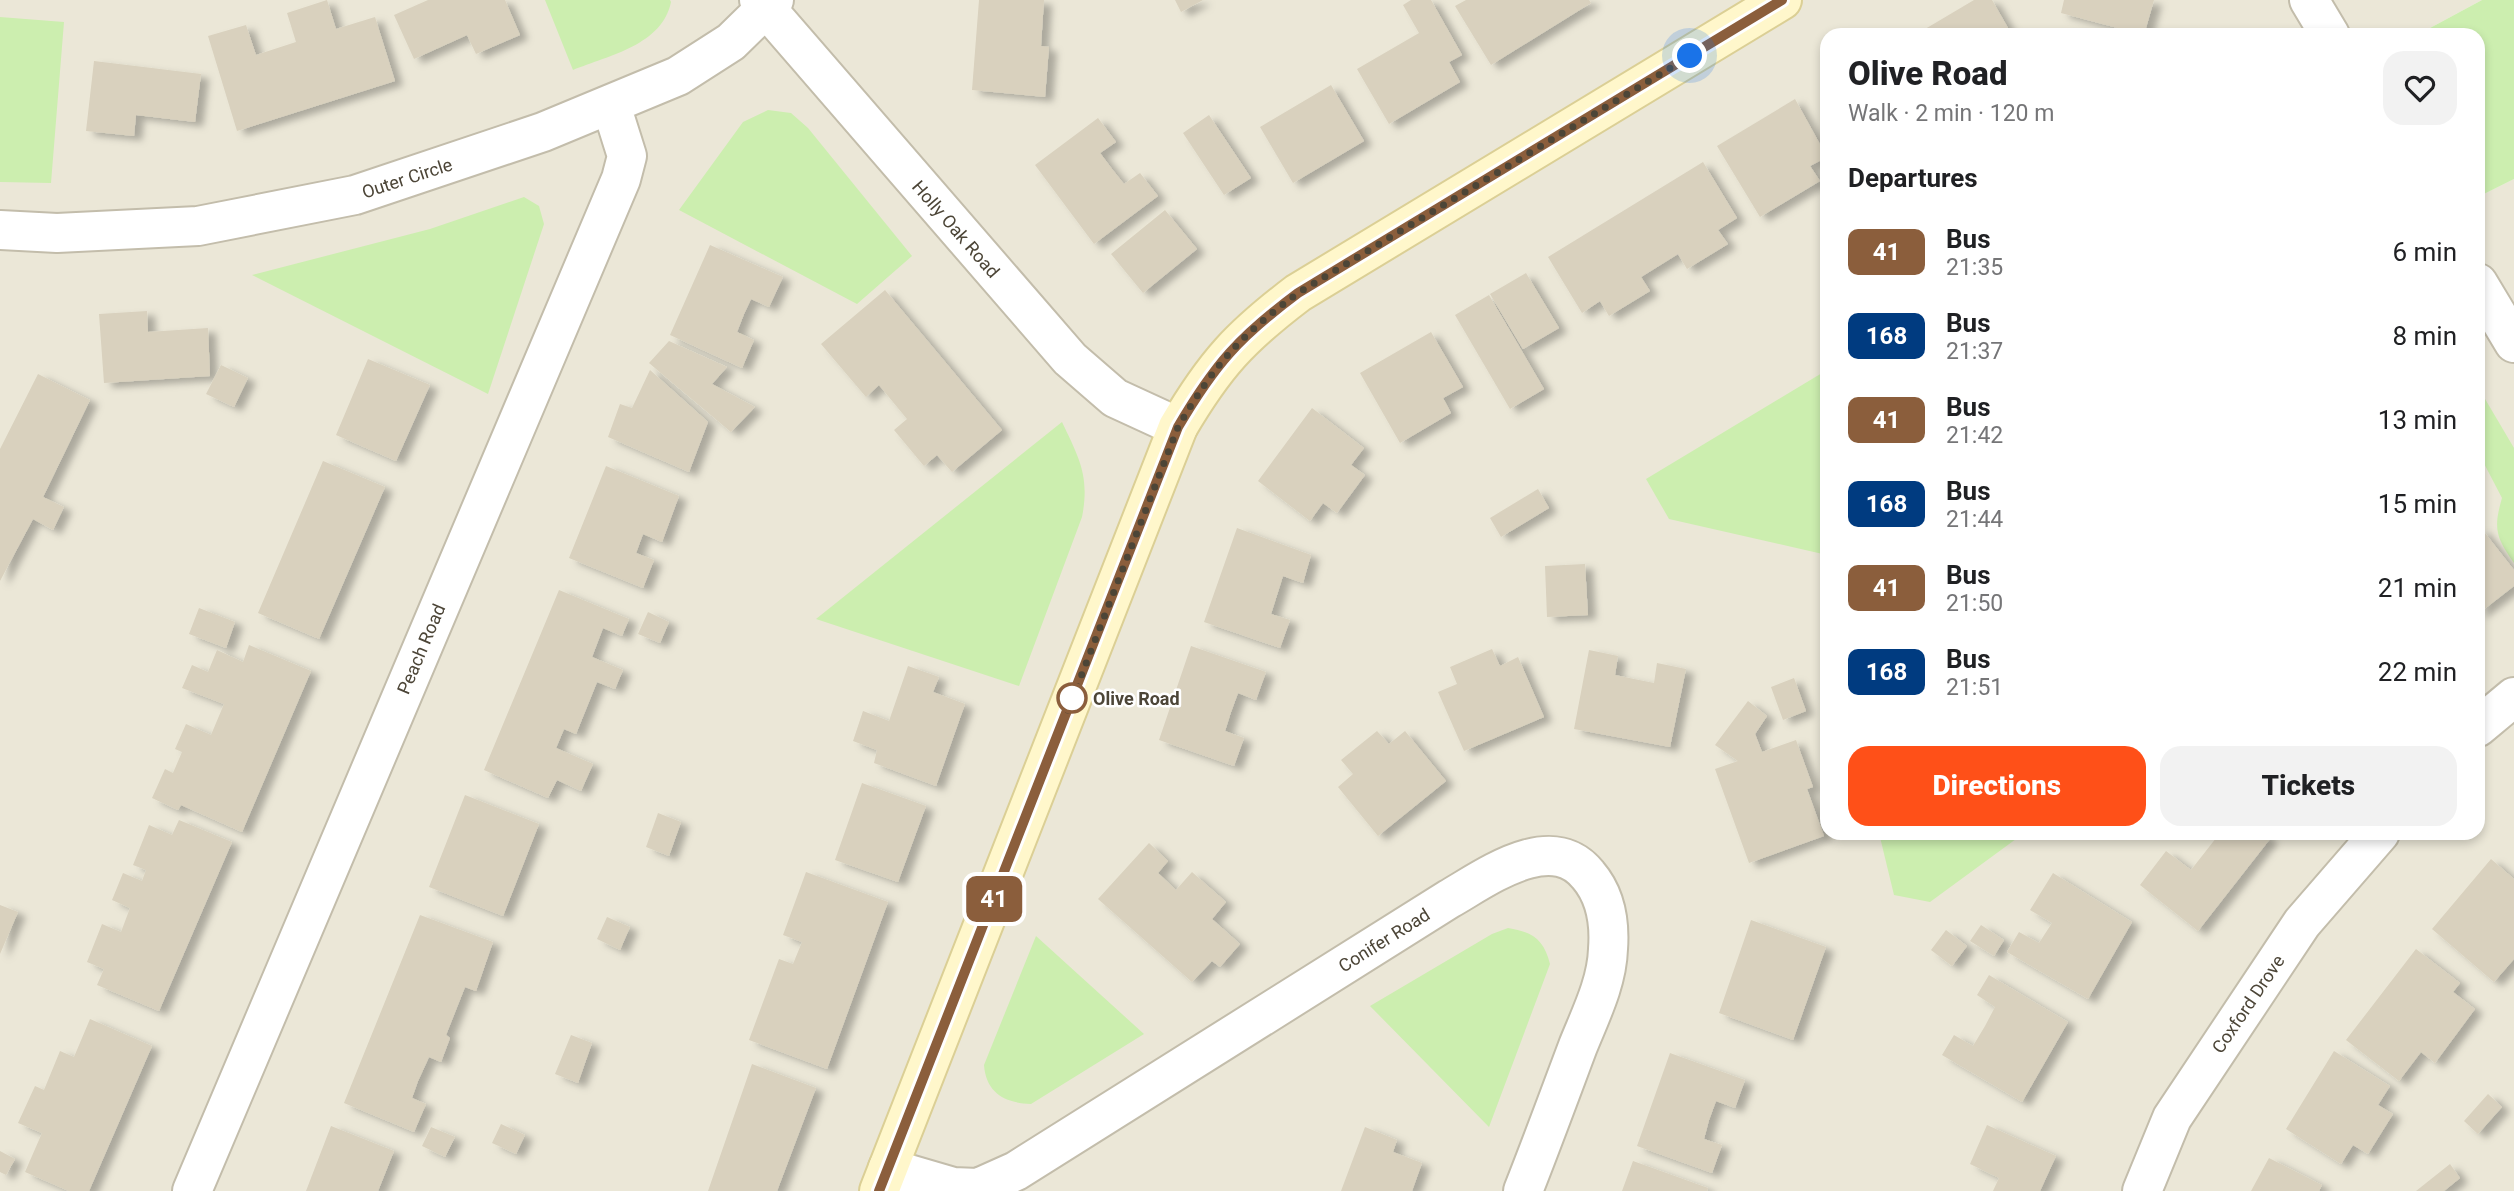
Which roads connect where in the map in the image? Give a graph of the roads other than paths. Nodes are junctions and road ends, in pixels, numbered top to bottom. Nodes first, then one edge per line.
1 (1782, 0) edge
2 (2309, 0) edge
3 (766, 3) edge
4 (2326, 28) edge
5 (611, 106) junction
6 (0, 230) edge
7 (2485, 295) edge
8 (2514, 343) edge
9 (1178, 427) junction
10 (2514, 698) edge
11 (2485, 721) edge
12 (2374, 840) edge
13 (884, 1179) edge
14 (192, 1191) edge
15 (1523, 1191) edge
16 (2142, 1191) edge

1 - 9 street
2 - 4 street
3 - 5 street, Outer Circle
3 - 9 street, Holly Oak Road
5 - 6 street, Outer Circle
5 - 14 street, Peach Road
7 - 8 street
9 - 13 street
10 - 11 street
12 - 16 street, Coxford Drove
13 - 15 street, Conifer Road

